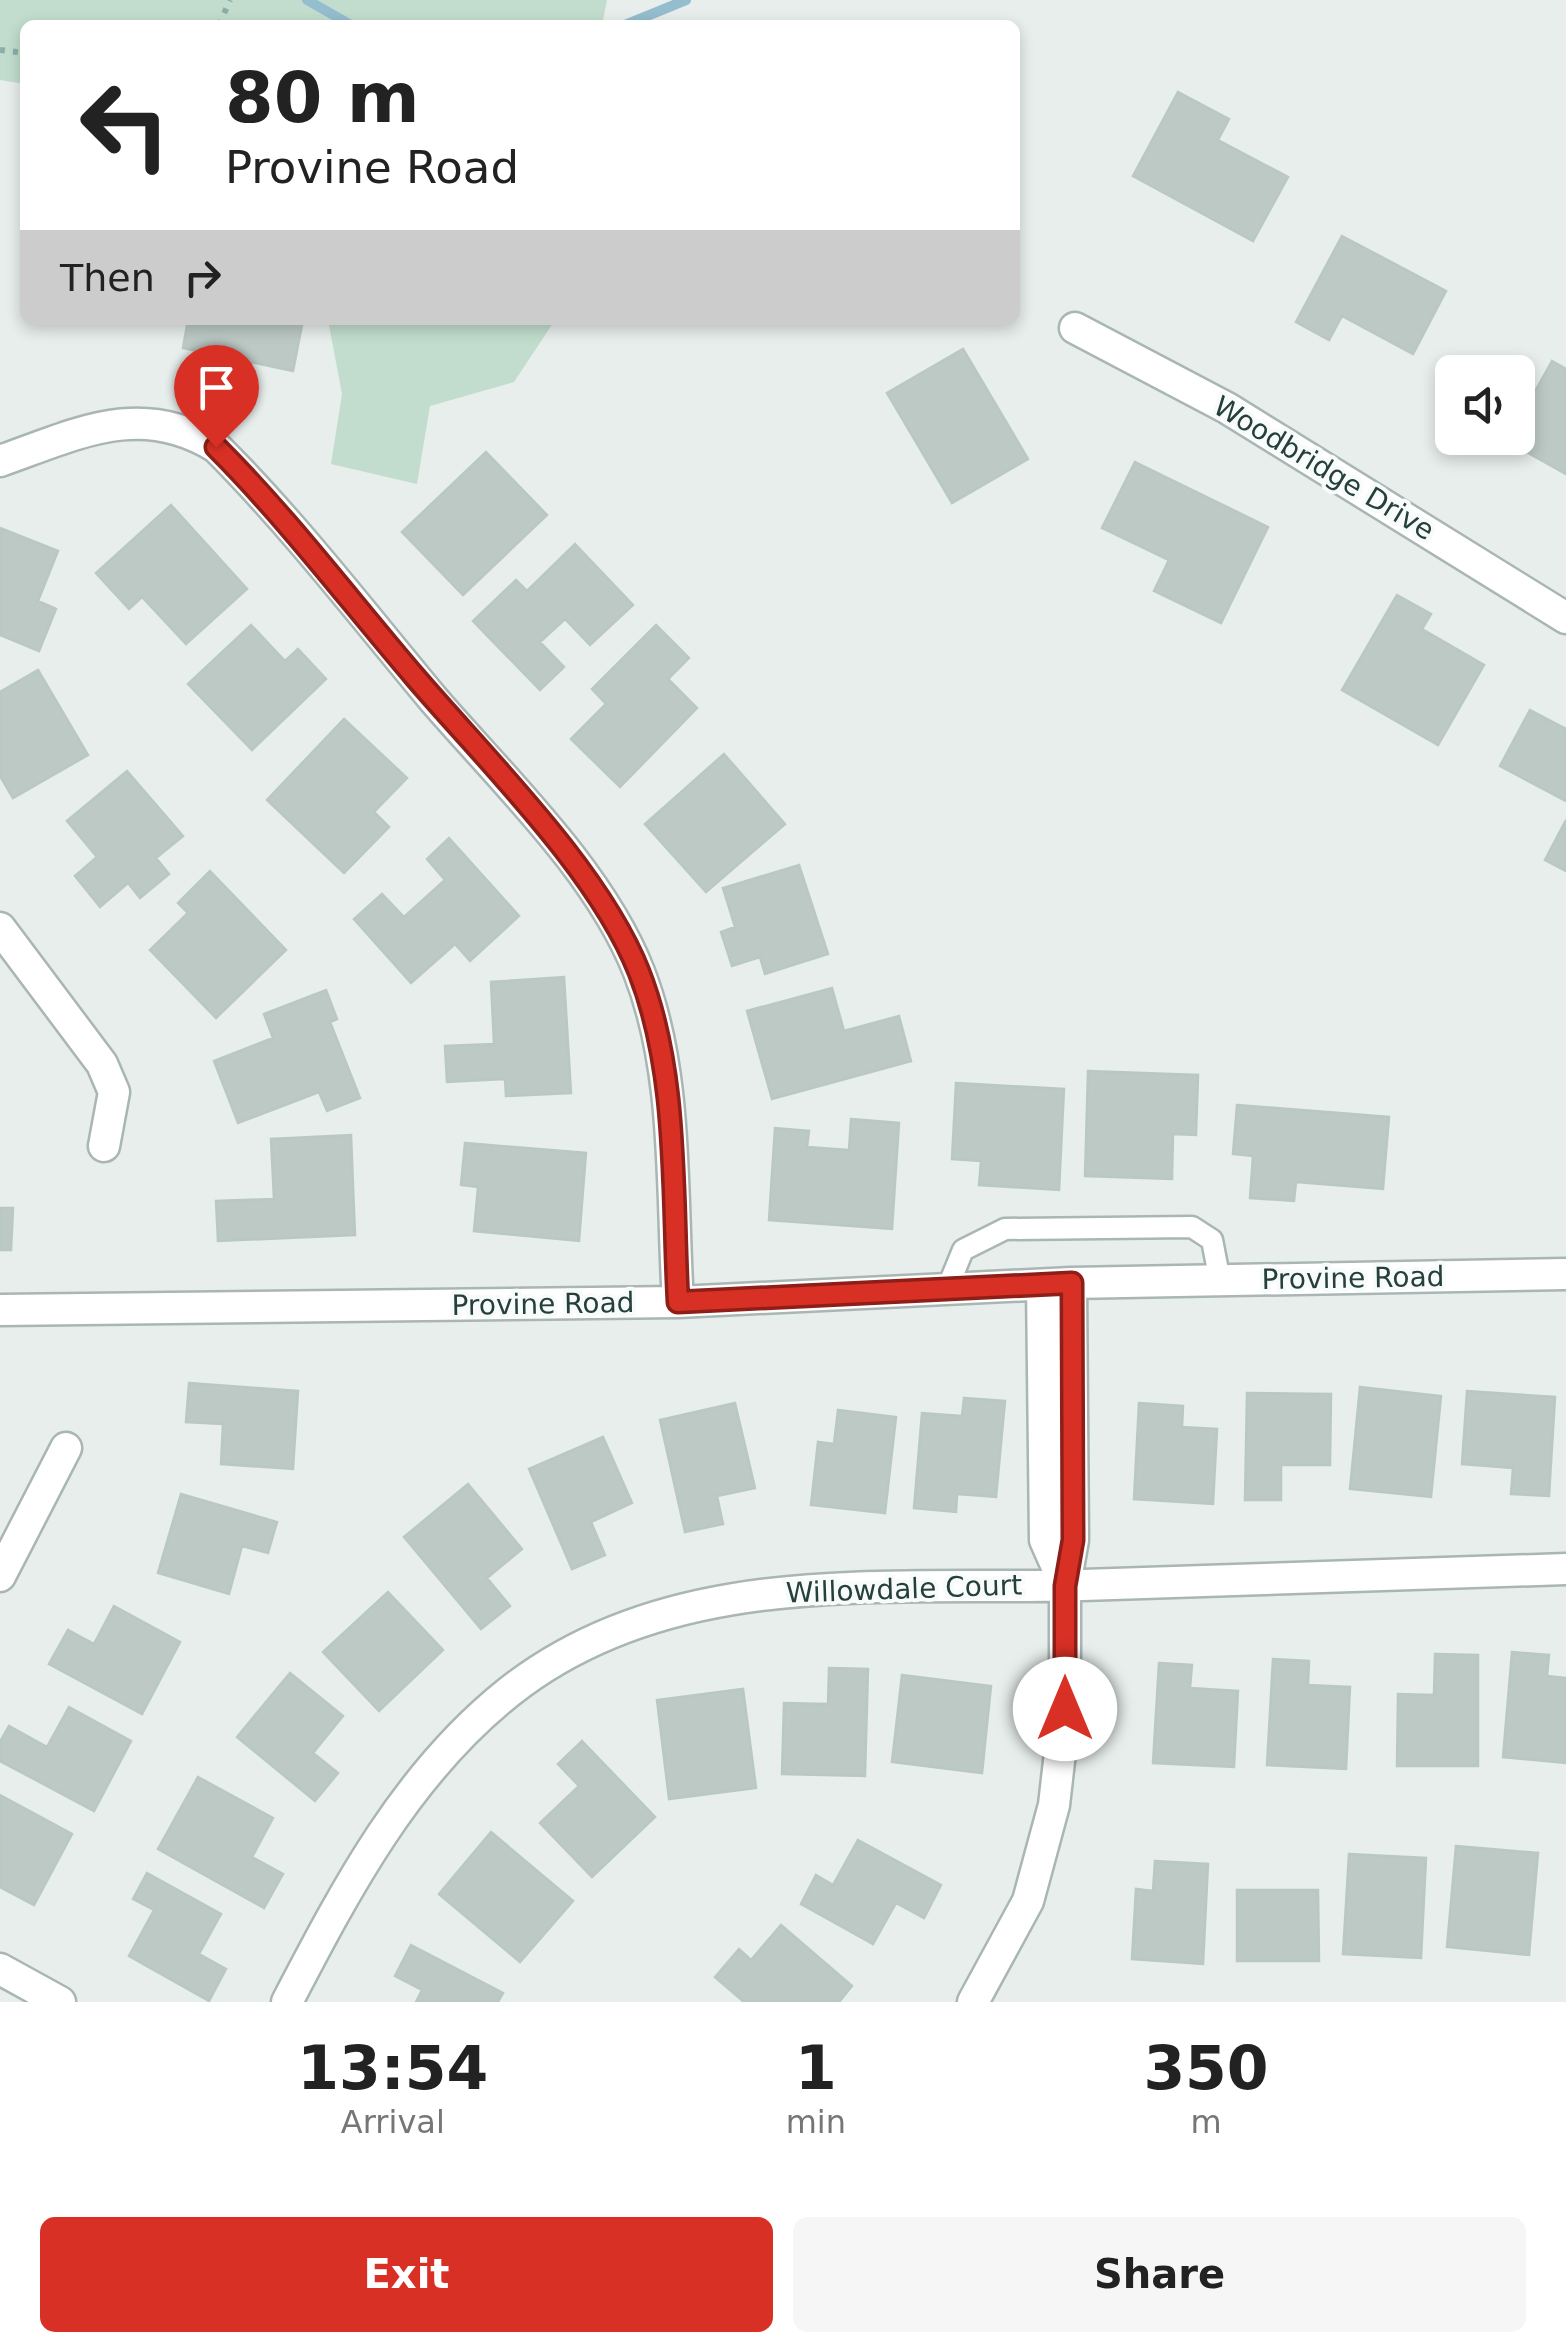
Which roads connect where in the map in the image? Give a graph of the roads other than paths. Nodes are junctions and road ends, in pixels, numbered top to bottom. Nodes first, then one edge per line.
1 (1075, 328) dead end
2 (0, 460) edge
3 (1566, 618) edge
4 (0, 928) edge
5 (104, 1146) dead end
6 (1566, 1274) edge
7 (1220, 1281) junction
8 (1057, 1284) junction
9 (947, 1289) junction
10 (678, 1302) junction
11 (0, 1310) edge
12 (66, 1448) dead end
13 (1566, 1569) edge
14 (0, 1576) edge
15 (1065, 1586) junction
16 (0, 1969) edge
17 (60, 2002) edge
18 (287, 2002) edge
19 (973, 2002) edge

1 - 3 street, Woodbridge Drive
2 - 10 street
4 - 5 street
6 - 7 street, Provine Road
7 - 8 street, Provine Road
7 - 9 lane
8 - 9 street, Provine Road
8 - 15 street
9 - 10 street, Provine Road
10 - 11 street, Provine Road
12 - 14 street
13 - 15 street, Willowdale Court
15 - 18 street, Willowdale Court
15 - 19 street
16 - 17 street

